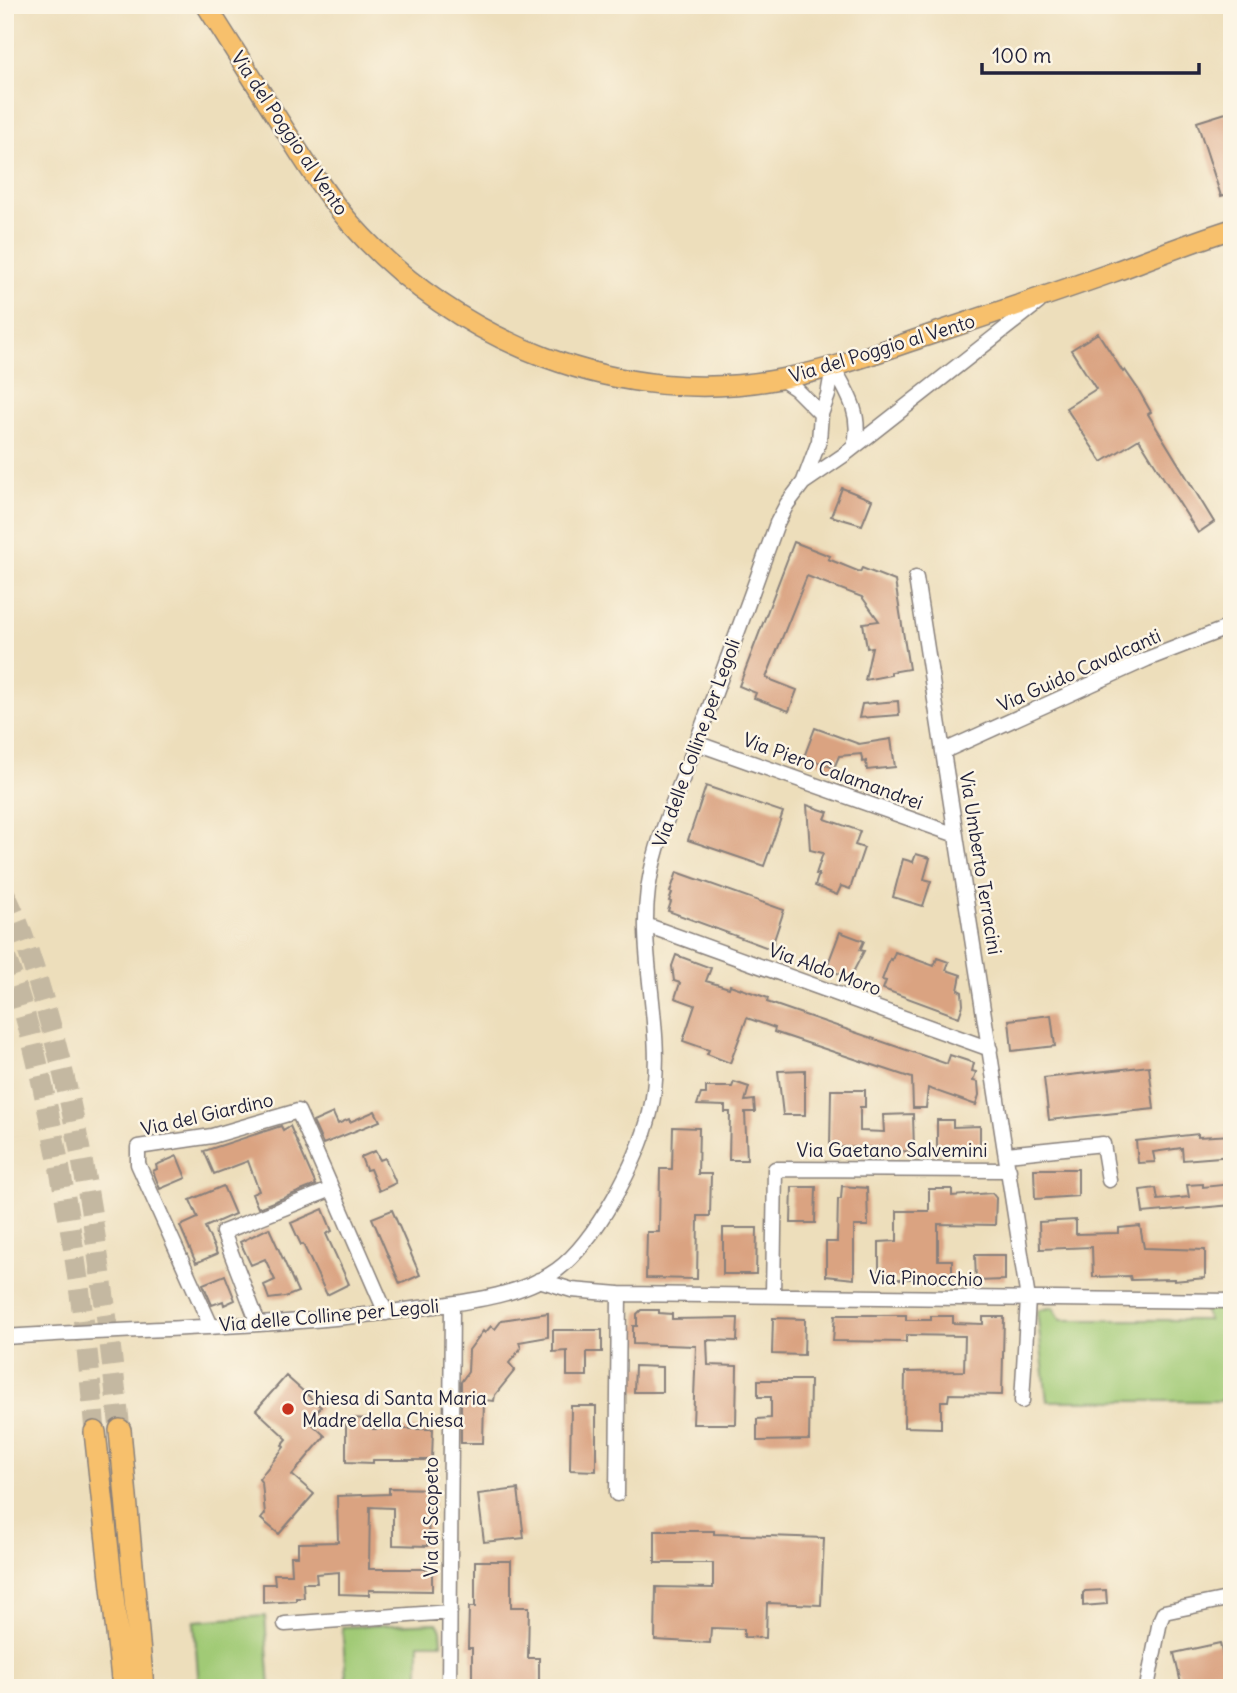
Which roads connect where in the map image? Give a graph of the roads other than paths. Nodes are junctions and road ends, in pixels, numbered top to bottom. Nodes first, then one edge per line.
1 (206, 5) edge
2 (1232, 229) edge
3 (1048, 295) junction
4 (833, 367) junction
5 (781, 379) junction
6 (821, 414) junction
7 (854, 447) junction
8 (803, 482) junction
9 (916, 578) dead end
10 (1232, 626) edge
11 (696, 743) junction
12 (944, 751) junction
13 (956, 835) junction
14 (646, 925) junction
15 (990, 1049) junction
16 (1007, 1154) junction
17 (1009, 1170) junction
18 (1109, 1180) dead end
19 (332, 1189) junction
20 (539, 1280) junction
21 (619, 1294) junction
22 (774, 1295) junction
23 (1028, 1299) junction
24 (1232, 1301) edge
25 (452, 1304) junction
26 (386, 1313) junction
27 (258, 1324) junction
28 (211, 1326) junction
29 (5, 1337) edge
30 (1022, 1401) dead end
31 (120, 1430) tunnel mouth
32 (95, 1432) tunnel mouth
33 (617, 1494) dead end
34 (1232, 1598) edge
35 (450, 1612) junction
36 (285, 1624) dead end
37 (1148, 1682) dead end
38 (123, 1688) edge
39 (143, 1688) edge
40 (449, 1688) edge

1 - 5 main road, Via del Poggio al Vento
2 - 3 main road
3 - 4 main road, Via del Poggio al Vento
3 - 7 street
4 - 5 main road, Via del Poggio al Vento
4 - 6 street
4 - 7 street
5 - 6 street
6 - 8 street
7 - 8 street
8 - 11 street, Via delle Colline per Legoli
9 - 12 street, Via Umberto Terracini
10 - 12 street, Via Guido Cavalcanti
11 - 13 street, Via Piero Calamandrei
11 - 14 street, Via delle Colline per Legoli
12 - 13 street, Via Umberto Terracini
13 - 15 street, Via Umberto Terracini
14 - 15 street, Via Aldo Moro
14 - 20 street, Via delle Colline per Legoli
15 - 16 street, Via Umberto Terracini
16 - 17 street, Via Umberto Terracini
16 - 18 street
17 - 22 street, Via Gaetano Salvemini
17 - 23 street, Via Umberto Terracini
19 - 26 street, Via del Giardino
19 - 27 street
19 - 28 street, Via del Giardino
20 - 21 street, Via Pinocchio
20 - 25 street, Via delle Colline per Legoli
21 - 22 street, Via Pinocchio
21 - 33 street
22 - 23 street, Via Pinocchio
23 - 24 street, Via Pinocchio
23 - 30 street, Via Umberto Terracini
25 - 26 street, Via delle Colline per Legoli
25 - 35 street, Via di Scopeto
26 - 27 street, Via delle Colline per Legoli
27 - 28 street, Via delle Colline per Legoli
28 - 29 street, Via delle Colline per Legoli
31 - 39 highway
32 - 38 highway
34 - 37 street
35 - 36 street
35 - 40 street, Via di Scopeto

